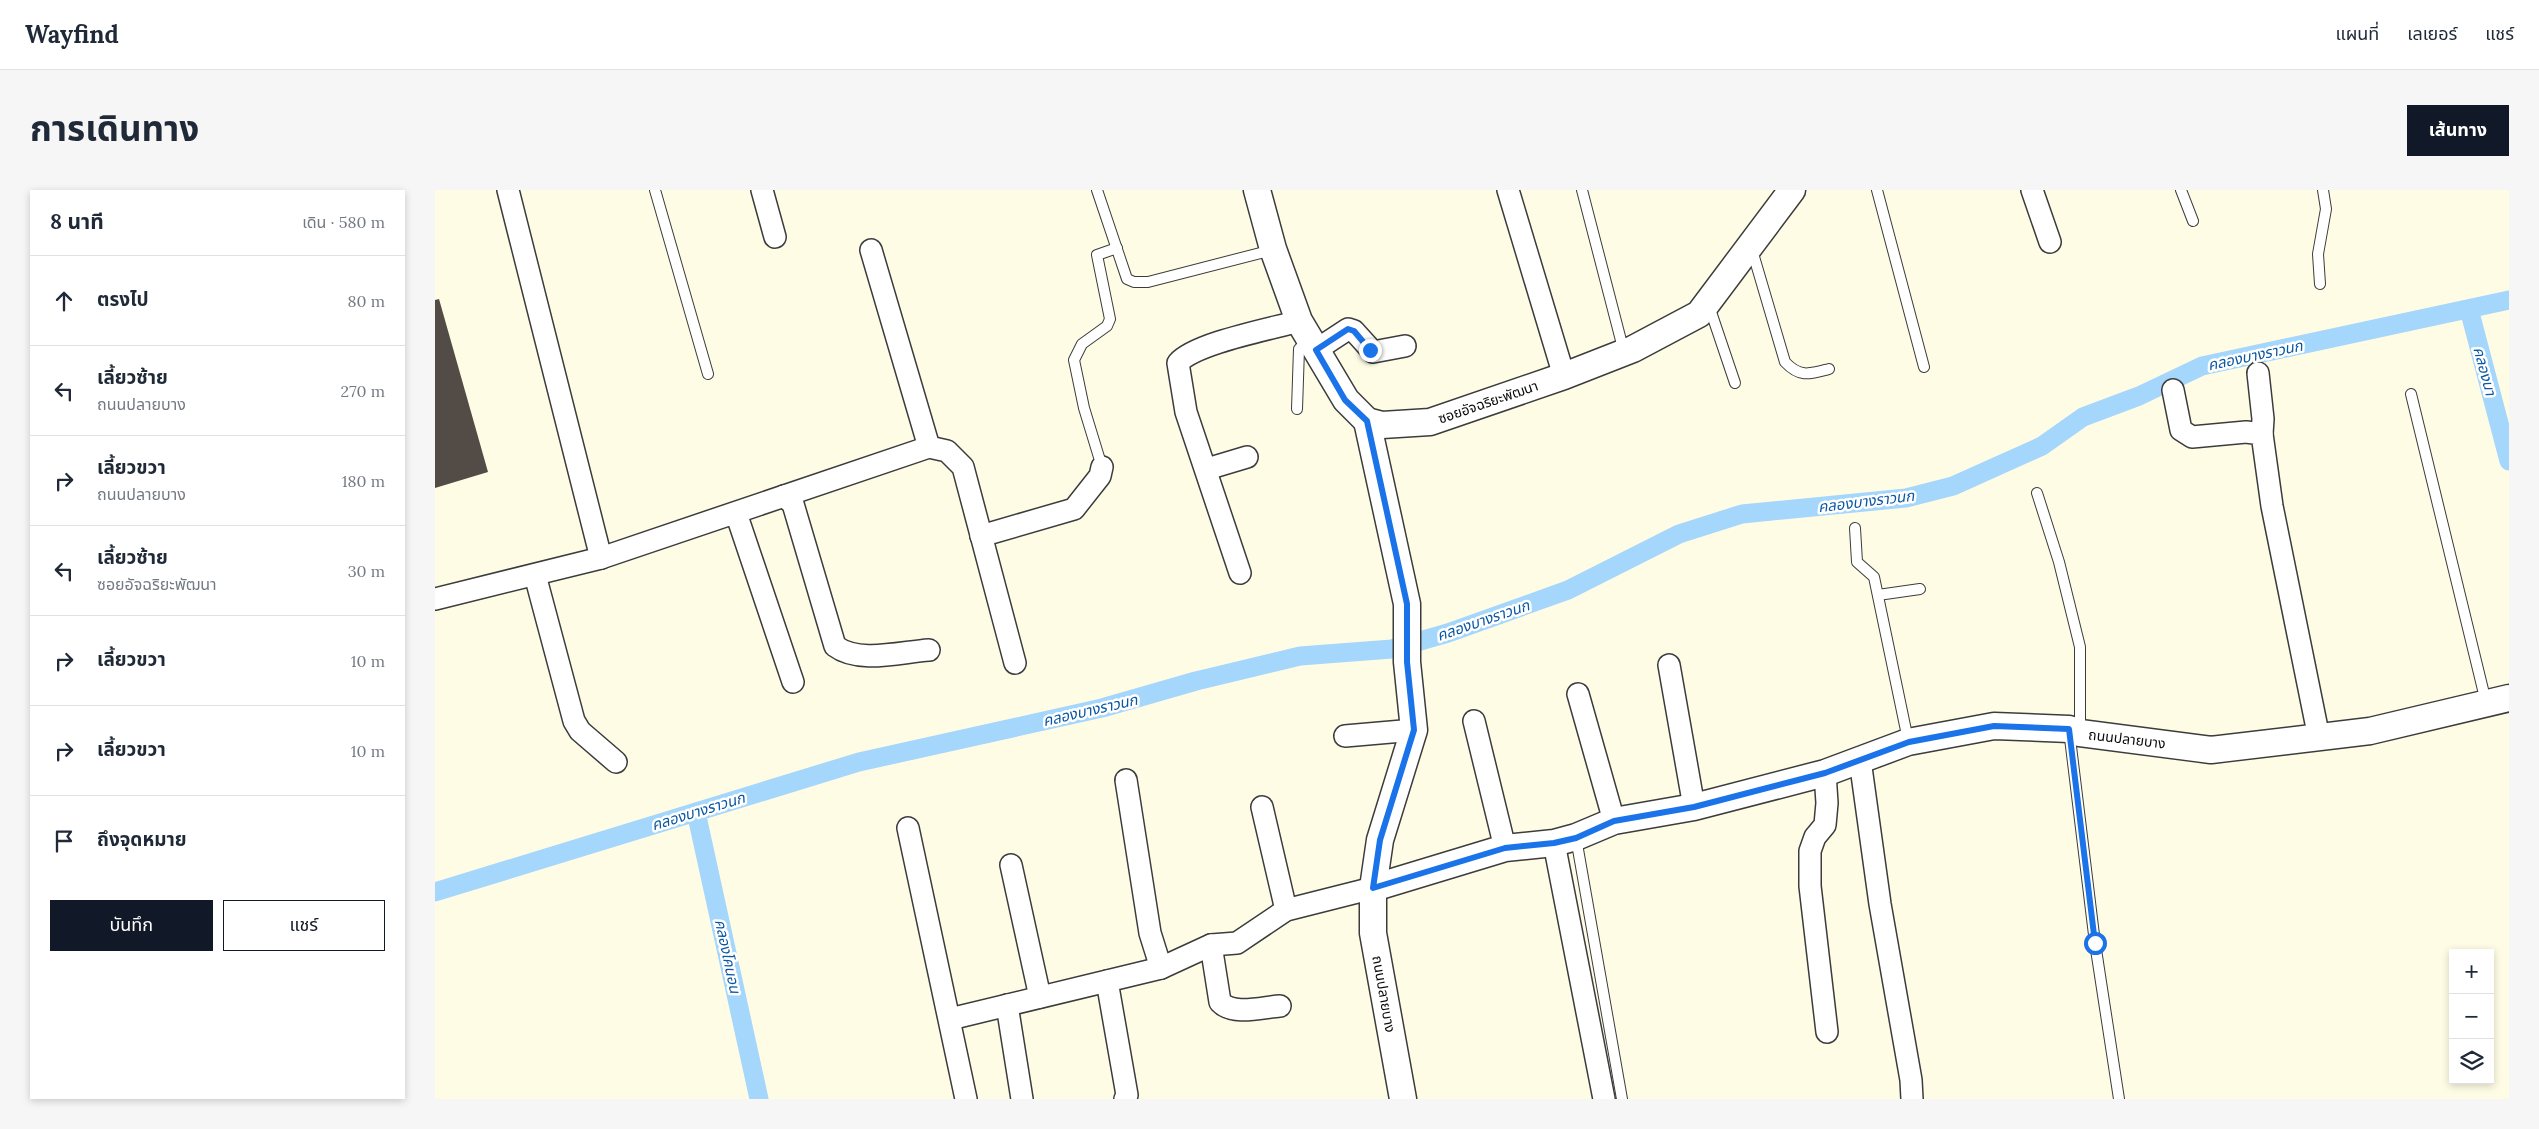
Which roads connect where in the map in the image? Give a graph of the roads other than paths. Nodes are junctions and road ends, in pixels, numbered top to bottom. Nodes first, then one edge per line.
1 (508, 190) edge
2 (655, 190) edge
3 (762, 190) edge
4 (1097, 190) edge
5 (1257, 190) edge
6 (1508, 190) edge
7 (1582, 190) edge
8 (1877, 190) edge
9 (2032, 190) edge
10 (2181, 190) edge
11 (2323, 190) edge
12 (1789, 191) edge
13 (2193, 221) dead end
14 (775, 237) dead end
15 (2050, 242) dead end
16 (1751, 246) junction
17 (1117, 248) junction
18 (1273, 249) junction
19 (871, 250) dead end
20 (2319, 284) dead end
21 (1708, 303) junction
22 (1308, 336) junction
23 (1405, 346) dead end
24 (1624, 353) junction
25 (1924, 367) dead end
26 (1829, 368) dead end
27 (2258, 373) dead end
28 (708, 374) dead end
29 (1564, 376) junction
30 (1735, 383) dead end
31 (2173, 390) dead end
32 (2411, 394) dead end
33 (1297, 409) dead end
34 (1367, 421) junction
35 (2263, 434) junction
36 (929, 447) junction
37 (1247, 457) dead end
38 (1102, 467) joint
39 (1207, 469) junction
40 (2037, 494) dead end
41 (784, 496) junction
42 (736, 513) junction
43 (1855, 528) dead end
44 (981, 536) junction
45 (601, 558) junction
46 (1240, 573) dead end
47 (535, 574) junction
48 (1920, 588) dead end
49 (1878, 595) junction
50 (435, 599) edge
51 (929, 650) dead end
52 (1015, 663) dead end
53 (1669, 665) dead end
54 (793, 682) dead end
55 (1578, 694) dead end
56 (2497, 700) edge
57 (1474, 722) dead end
58 (1414, 730) junction
59 (2074, 731) junction
60 (1345, 736) dead end
61 (2319, 738) junction
62 (1909, 742) junction
63 (1860, 760) junction
64 (616, 762) dead end
65 (1825, 773) junction
66 (1126, 780) dead end
67 (1694, 807) junction
68 (1262, 808) dead end
69 (1614, 821) junction
70 (908, 828) dead end
71 (1565, 840) junction
72 (1505, 848) junction
73 (1011, 865) dead end
74 (1373, 888) junction
75 (1286, 910) junction
76 (1211, 945) junction
77 (1161, 968) junction
78 (1107, 981) junction
79 (1039, 998) junction
80 (1007, 1005) junction
81 (1280, 1006) dead end
82 (950, 1019) junction
83 (1827, 1032) dead end
84 (966, 1099) edge
85 (1022, 1099) edge
86 (1125, 1099) edge
87 (1403, 1099) edge
88 (1604, 1099) edge
89 (1622, 1099) edge
90 (1912, 1099) edge
91 (2119, 1099) edge

1 - 45 street
2 - 28 lane
3 - 14 street
4 - 17 lane
5 - 18 street
6 - 29 street
7 - 24 lane
8 - 25 lane
9 - 15 street
10 - 13 lane
11 - 20 lane
12 - 16 street, ซอยอัจฉริยะพัฒนา
16 - 21 street, ซอยอัจฉริยะพัฒนา
16 - 26 lane
17 - 18 lane
17 - 38 lane
18 - 22 street
19 - 36 street
21 - 24 street, ซอยอัจฉริยะพัฒนา
21 - 30 lane
22 - 23 street
22 - 33 lane
22 - 34 street
22 - 39 street
24 - 29 street, ซอยอัจฉริยะพัฒนา
27 - 35 street
29 - 34 street, ซอยอัจฉริยะพัฒนา
31 - 35 street
32 - 56 lane
34 - 58 street, ถนนปลายบาง
35 - 61 street
36 - 41 street
36 - 44 street
37 - 39 street
38 - 44 street
39 - 46 street
40 - 59 lane
41 - 42 street
41 - 51 street
42 - 45 street
42 - 54 street
43 - 49 lane
44 - 52 street
45 - 47 street
47 - 50 street
47 - 64 street
48 - 49 lane
49 - 62 lane
53 - 67 street
55 - 69 street
56 - 61 street, ถนนปลายบาง
57 - 72 street
58 - 60 street
58 - 74 street, ถนนปลายบาง
59 - 61 street, ถนนปลายบาง
59 - 62 street, ถนนปลายบาง
59 - 91 lane
62 - 63 street, ถนนปลายบาง
63 - 65 street, ถนนปลายบาง
63 - 90 street
65 - 67 street, ถนนปลายบาง
65 - 83 street
66 - 77 street
67 - 69 street, ถนนปลายบาง
68 - 75 street
69 - 71 street, ถนนปลายบาง
70 - 82 street
71 - 72 street, ถนนปลายบาง
71 - 88 street
71 - 89 lane
72 - 74 street, ถนนปลายบาง
73 - 79 street
74 - 75 street
74 - 87 street, ถนนปลายบาง
75 - 76 street
76 - 77 street
76 - 81 street
77 - 78 street
78 - 79 street
78 - 86 street
79 - 80 street
80 - 82 street
80 - 85 street
82 - 84 street

